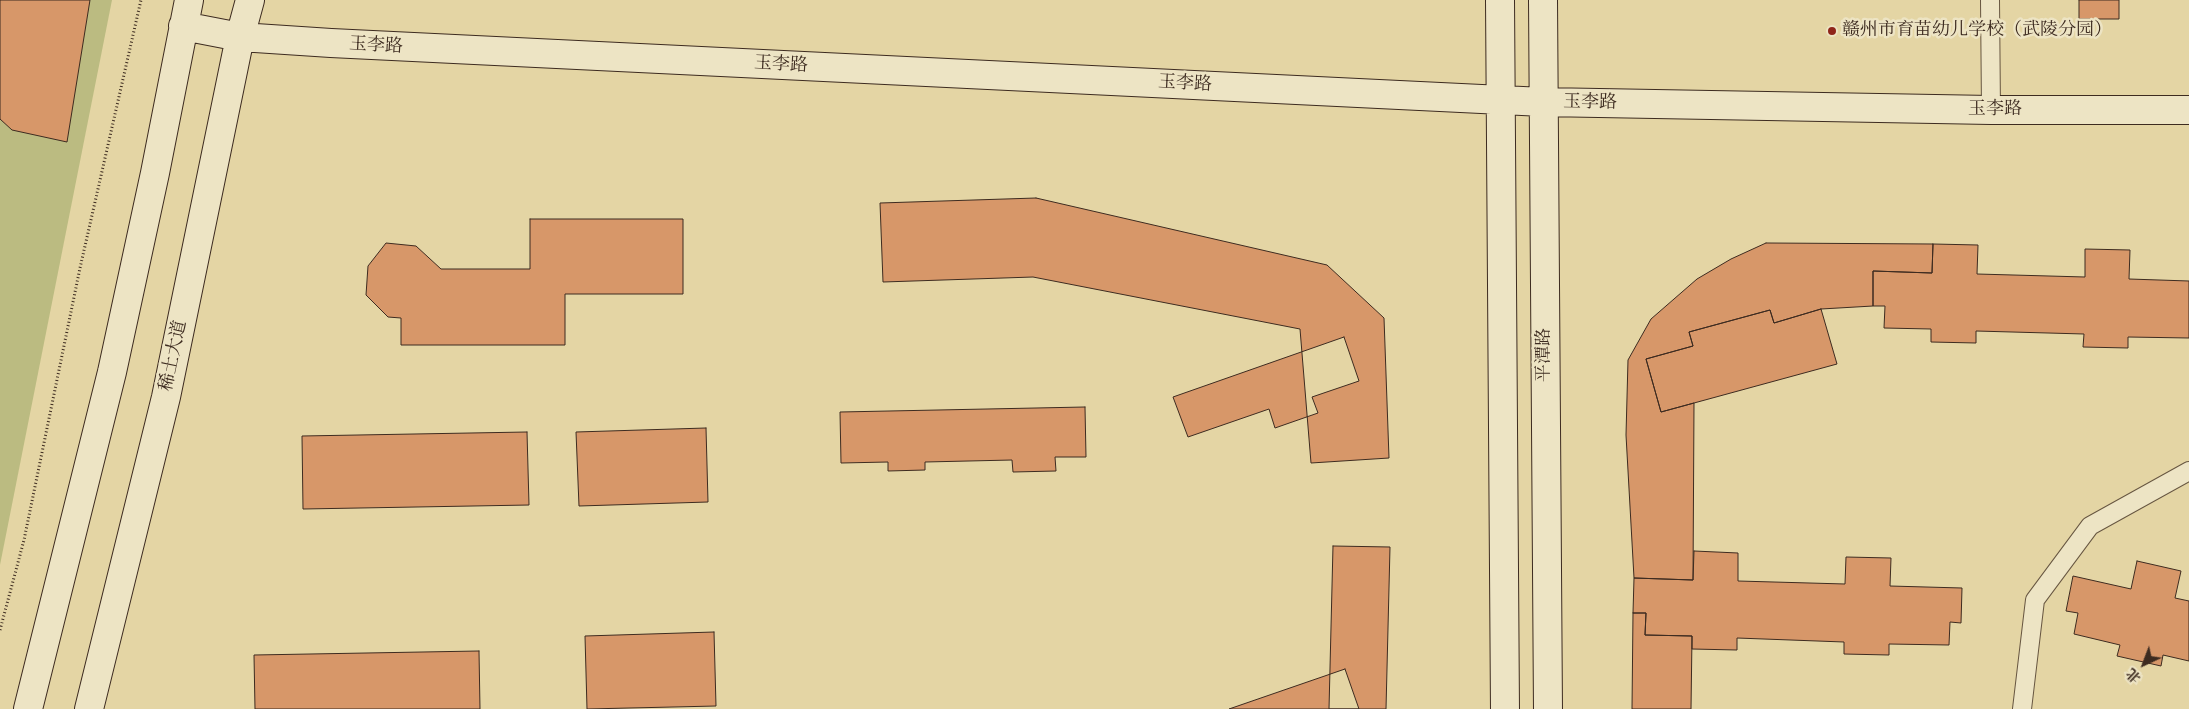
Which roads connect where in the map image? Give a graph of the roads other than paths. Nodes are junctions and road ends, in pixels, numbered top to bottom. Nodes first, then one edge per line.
1 (250, 0) edge
2 (1500, 0) edge
3 (1543, 0) edge
4 (1990, 0) edge
5 (186, 13) edge
6 (240, 37) junction
7 (1502, 100) junction
8 (1543, 102) junction
9 (1991, 110) junction
10 (2189, 110) edge
11 (2189, 472) edge
12 (28, 709) edge
13 (89, 709) edge
14 (1505, 709) edge
15 (1548, 709) edge
16 (2022, 709) edge

1 - 6 street, 稀土大道
2 - 7 street
3 - 8 street, 平潭路
4 - 9 lane
5 - 6 street, 玉李路
5 - 12 street
6 - 7 street, 玉李路
6 - 13 street, 稀土大道
7 - 8 street, 玉李路
7 - 14 street
8 - 9 street, 玉李路
8 - 15 street, 平潭路
9 - 10 street, 玉李路
11 - 16 lane

